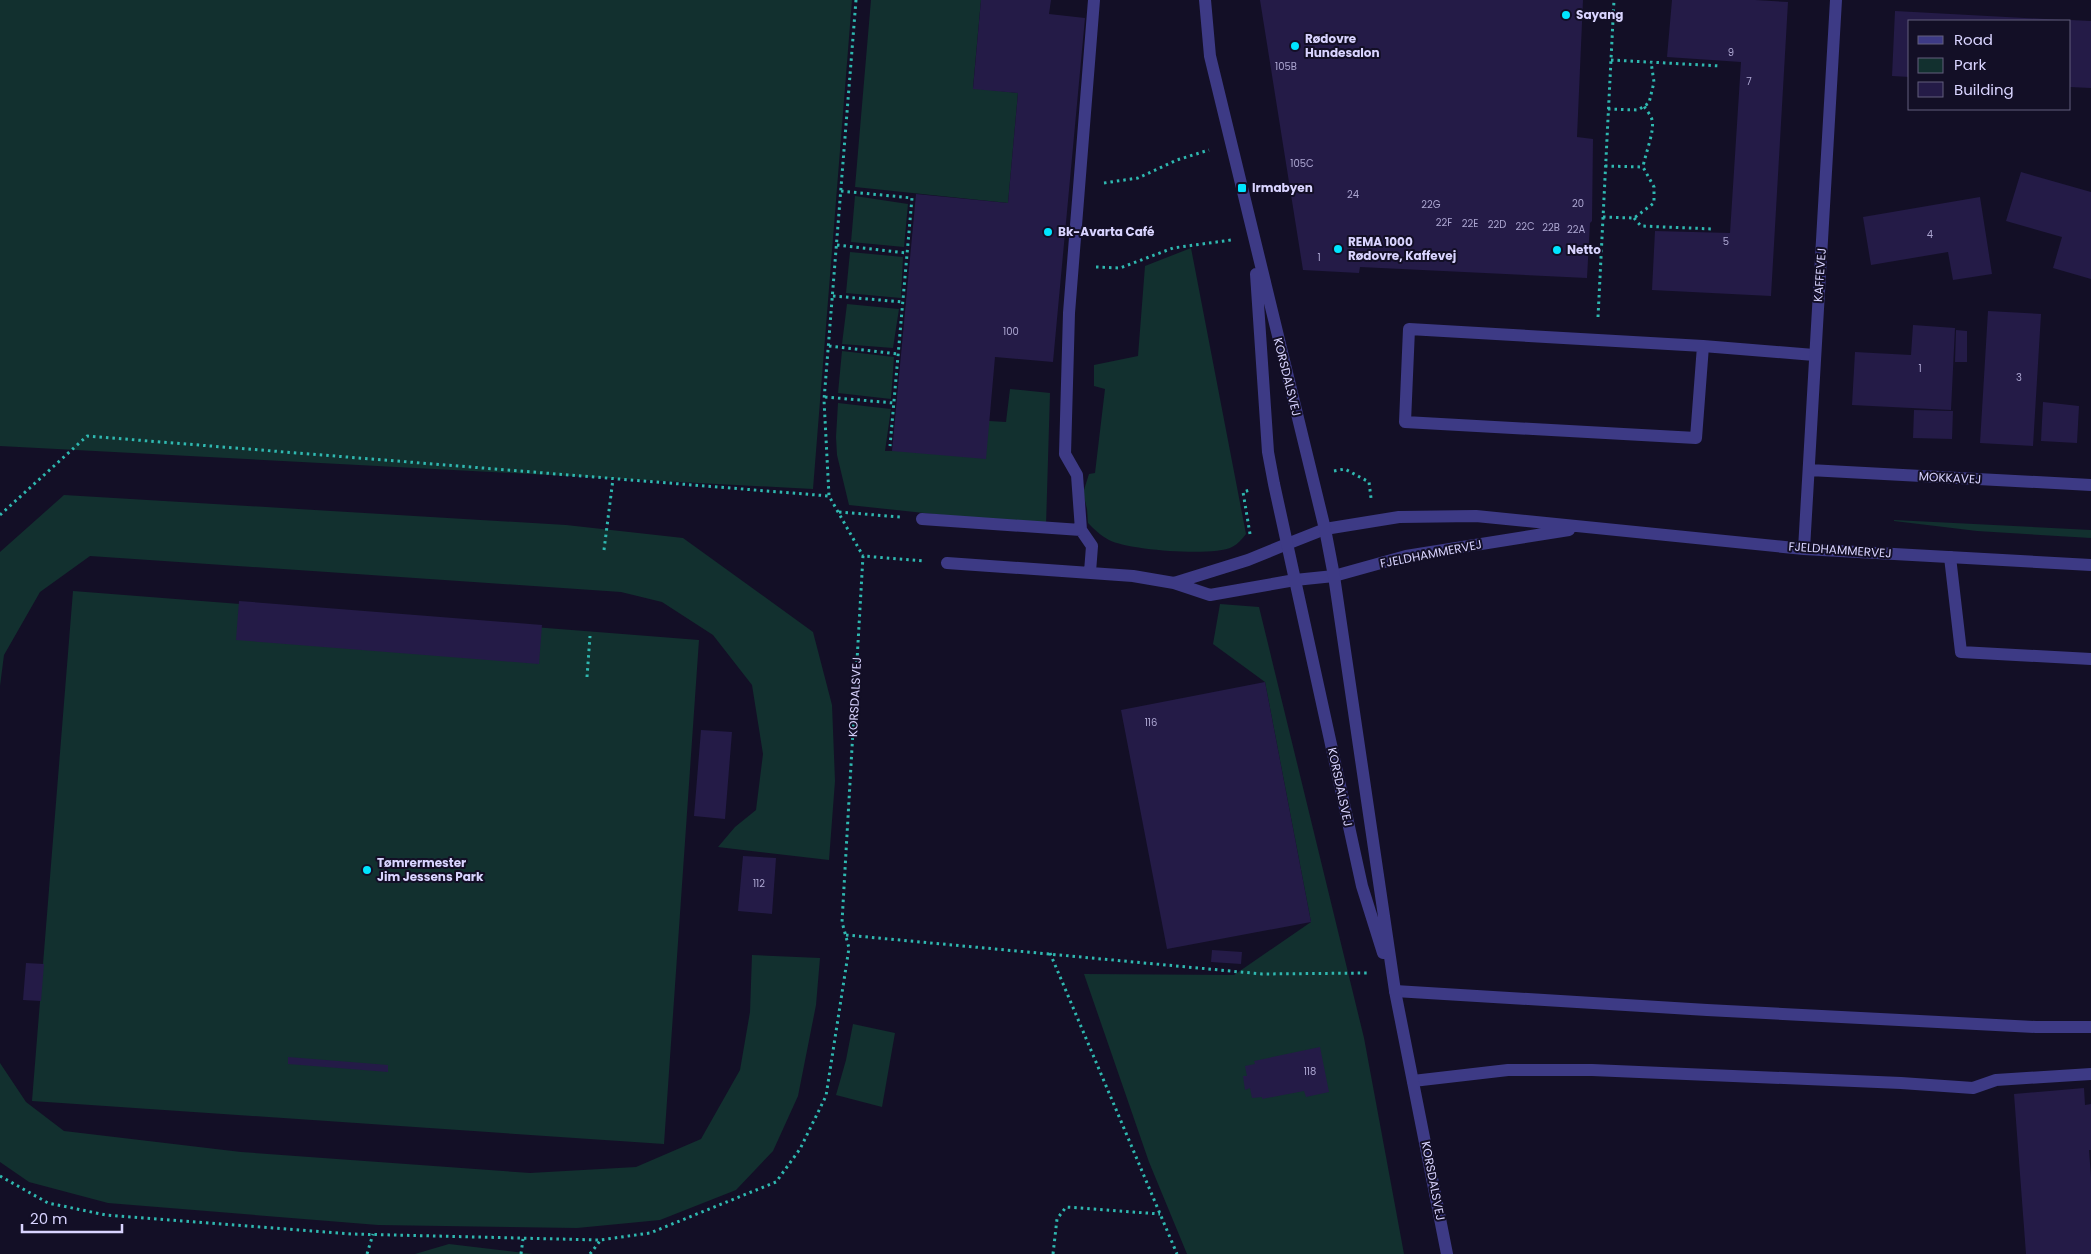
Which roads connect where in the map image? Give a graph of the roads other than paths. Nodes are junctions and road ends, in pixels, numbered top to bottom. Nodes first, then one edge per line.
1 (1094, 0) edge
2 (1205, 0) edge
3 (1836, 0) edge
4 (1253, 237) junction
5 (1703, 346) junction
6 (1814, 355) junction
7 (1809, 470) junction
8 (2091, 485) edge
9 (922, 519) road end
10 (1589, 526) junction
11 (1325, 529) junction
12 (1081, 530) junction
13 (1287, 544) junction
14 (1804, 549) junction
15 (1950, 557) junction
16 (947, 562) road end
17 (2091, 565) edge
18 (1090, 572) junction
19 (1334, 576) junction
20 (1295, 580) junction
21 (1174, 583) junction
22 (2091, 658) edge
23 (1396, 991) junction
24 (2091, 1026) edge
25 (2091, 1074) edge
26 (1413, 1081) junction
27 (1447, 1254) edge

1 - 12 street
2 - 4 street, KORSDALSVEJ
3 - 6 street, KAFFEVEJ
4 - 11 street, KORSDALSVEJ
4 - 13 street, KORSDALSVEJ
5 - 5 street
5 - 6 street
6 - 7 street, KAFFEVEJ
7 - 8 street, MOKKAVEJ
7 - 14 street, KAFFEVEJ
9 - 12 street
10 - 11 street, FJELDHAMMERVEJ
10 - 14 street, FJELDHAMMERVEJ
10 - 19 street, FJELDHAMMERVEJ
11 - 13 street, FJELDHAMMERVEJ
11 - 19 street, KORSDALSVEJ
12 - 18 street
13 - 20 street, KORSDALSVEJ
13 - 21 street, FJELDHAMMERVEJ
14 - 15 street, FJELDHAMMERVEJ
15 - 17 street, FJELDHAMMERVEJ
15 - 22 street
16 - 18 street
18 - 21 street
19 - 20 street
19 - 23 street, KORSDALSVEJ
20 - 21 street
20 - 23 street, KORSDALSVEJ
23 - 24 street
23 - 26 street, KORSDALSVEJ
25 - 26 street
26 - 27 street, KORSDALSVEJ

